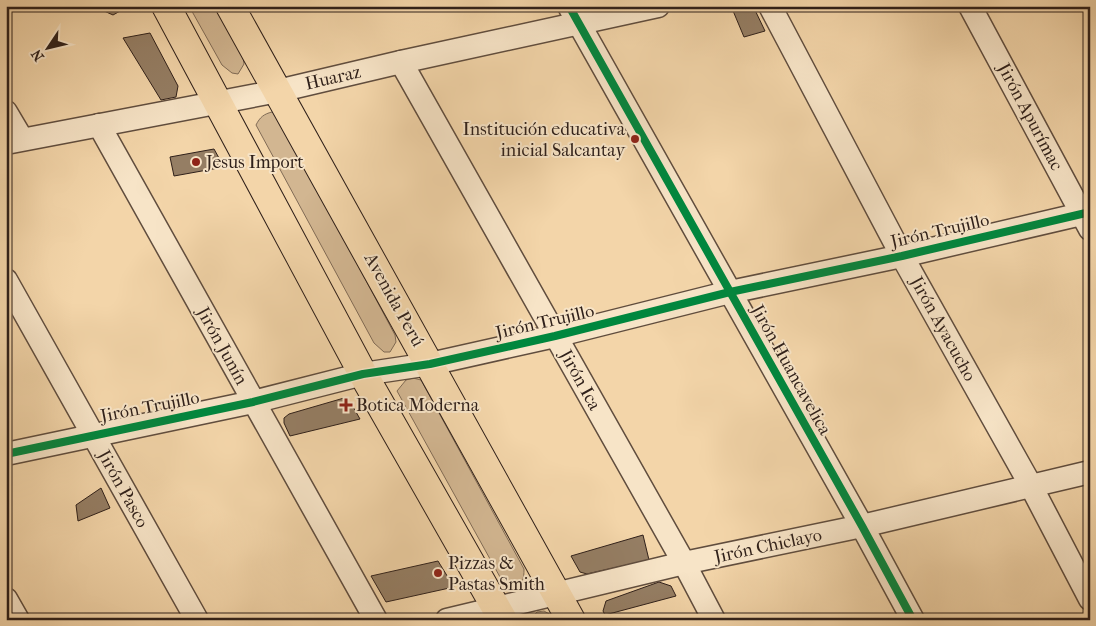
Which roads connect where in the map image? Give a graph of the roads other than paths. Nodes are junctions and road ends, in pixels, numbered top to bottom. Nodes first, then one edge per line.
1 (166, 6) edge
2 (230, 6) edge
3 (658, 6) edge
4 (770, 6) edge
5 (970, 6) edge
6 (573, 15) edge
7 (400, 62) junction
8 (278, 91) junction
9 (219, 102) junction
10 (6, 112) edge
11 (100, 125) junction
12 (14, 141) edge
13 (1087, 218) edge
14 (902, 256) junction
15 (6, 280) edge
16 (730, 292) junction
17 (555, 336) junction
18 (430, 364) junction
19 (363, 374) junction
20 (253, 402) junction
21 (92, 434) junction
22 (6, 454) edge
23 (1090, 472) edge
24 (1031, 486) junction
25 (862, 526) junction
26 (684, 563) junction
27 (557, 594) junction
28 (6, 599) edge
29 (1090, 599) edge
30 (500, 614) edge
31 (18, 620) edge
32 (197, 620) edge
33 (376, 620) edge
34 (447, 620) edge
35 (571, 620) edge
36 (714, 620) edge
37 (913, 620) edge

1 - 9 main road
2 - 8 main road, Avenida Perú
3 - 6 street, Huaraz
4 - 14 street, Jirón Ayacucho
5 - 13 street, Jirón Apurímac
6 - 7 street, Huaraz
6 - 16 street, Jirón Huancavelica
7 - 8 street, Huaraz
7 - 17 street, Jirón Ica
8 - 9 street, Huaraz
8 - 18 main road, Avenida Perú
9 - 11 street, Huaraz
9 - 19 main road
10 - 12 street
11 - 12 street, Huaraz
11 - 20 street, Jirón Junín
13 - 14 street, Jirón Trujillo
14 - 16 street, Jirón Trujillo
14 - 24 street, Jirón Ayacucho
15 - 21 street, Jirón Pasco
16 - 17 street, Jirón Trujillo
16 - 25 street, Jirón Huancavelica
17 - 18 street, Jirón Trujillo
17 - 26 street, Jirón Ica
18 - 19 street, Jirón Trujillo
18 - 27 main road, Avenida Perú
19 - 20 street, Jirón Trujillo
19 - 30 main road
20 - 21 street, Jirón Trujillo
20 - 33 street, Jirón Junín
21 - 22 street, Jirón Trujillo
21 - 32 street, Jirón Pasco
23 - 24 street, Jirón Chiclayo
24 - 25 street, Jirón Chiclayo
24 - 29 street, Jirón Ayacucho
25 - 26 street, Jirón Chiclayo
25 - 37 street, Jirón Huancavelica
26 - 27 street, Jirón Chiclayo
26 - 36 street, Jirón Ica
27 - 30 street, Jirón Chiclayo
27 - 35 main road, Avenida Perú
28 - 31 street
30 - 34 street, Jirón Chiclayo

